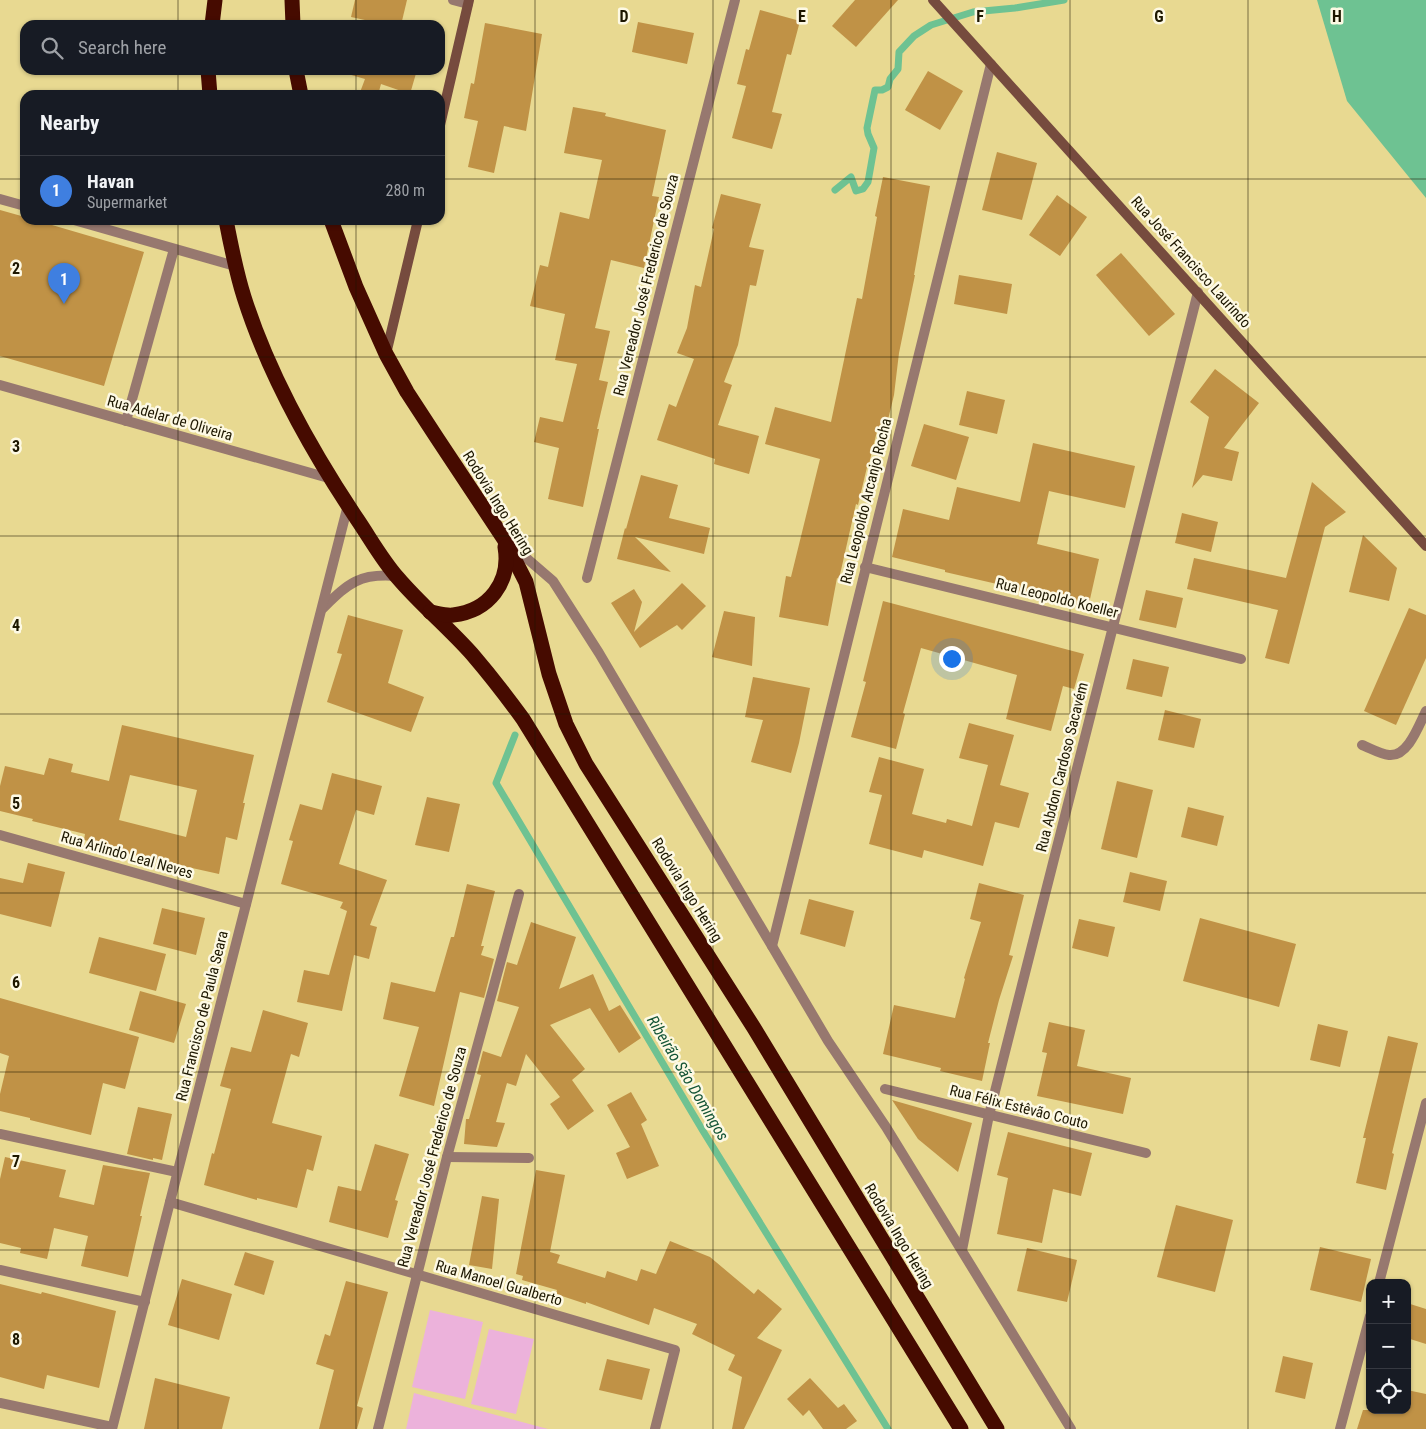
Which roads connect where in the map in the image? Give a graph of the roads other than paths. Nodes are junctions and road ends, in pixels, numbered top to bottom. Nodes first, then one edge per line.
1 (215, 0) edge
2 (292, 0) edge
3 (453, 0) edge
4 (735, 0) edge
5 (933, 0) edge
6 (469, 2) edge
7 (213, 20) edge
8 (293, 20) edge
9 (991, 64) junction
10 (208, 75) edge
11 (297, 75) edge
12 (210, 90) edge
13 (300, 90) edge
14 (445, 104) edge
15 (0, 199) edge
16 (20, 205) edge
17 (91, 225) edge
18 (227, 225) edge
19 (333, 225) edge
20 (417, 225) edge
21 (174, 249) junction
22 (235, 266) junction
23 (1198, 292) junction
24 (386, 354) junction
25 (0, 385) edge
26 (126, 421) junction
27 (332, 480) junction
28 (348, 505) junction
29 (504, 539) junction
30 (1426, 546) edge
31 (865, 567) junction
32 (396, 576) junction
33 (587, 578) dead end
34 (321, 610) junction
35 (430, 612) junction
36 (1113, 627) junction
37 (1241, 659) dead end
38 (1426, 711) edge
39 (1362, 745) dead end
40 (0, 835) edge
41 (519, 894) dead end
42 (246, 904) junction
43 (772, 946) junction
44 (885, 1089) dead end
45 (1426, 1103) edge
46 (989, 1115) junction
47 (0, 1134) edge
48 (1146, 1153) dead end
49 (447, 1157) junction
50 (529, 1158) dead end
51 (177, 1172) junction
52 (170, 1202) junction
53 (962, 1250) junction
54 (0, 1270) edge
55 (416, 1274) junction
56 (1380, 1279) edge
57 (145, 1302) junction
58 (1368, 1324) edge
59 (0, 1403) edge
60 (112, 1428) edge
61 (378, 1429) edge
62 (655, 1429) edge
63 (962, 1429) edge
64 (997, 1429) edge
65 (1072, 1429) edge
66 (1340, 1429) edge

1 - 7 highway
2 - 8 highway
3 - 6 street
4 - 33 street, Rua Vereador José Frederico de Souza
5 - 9 main road, Rua José Francisco Laurindo
6 - 14 main road
9 - 23 main road, Rua José Francisco Laurindo
9 - 31 street, Rua Leopoldo Arcanjo Rocha
10 - 12 highway
11 - 13 highway
15 - 16 street
17 - 21 street
18 - 22 highway
19 - 24 highway, Rodovia Ingo Hering
20 - 24 main road
21 - 22 street
21 - 26 street
22 - 27 highway
23 - 30 main road, Rua José Francisco Laurindo
23 - 36 street, Rua Abdon Cardoso Sacavém
24 - 29 highway, Rodovia Ingo Hering
25 - 26 street, Rua Adelar de Oliveira
26 - 27 street, Rua Adelar de Oliveira
27 - 28 highway
28 - 32 highway
28 - 34 street, Rua Francisco de Paula Seara
29 - 35 highway
29 - 43 street
29 - 64 highway, Rodovia Ingo Hering
31 - 36 street, Rua Leopoldo Koeller
31 - 43 street, Rua Leopoldo Arcanjo Rocha
32 - 34 street
32 - 35 highway
34 - 42 street, Rua Francisco de Paula Seara
35 - 63 highway
36 - 37 street, Rua Leopoldo Koeller
36 - 46 street, Rua Abdon Cardoso Sacavém
38 - 39 street
40 - 42 street, Rua Arlindo Leal Neves
41 - 49 street, Rua Vereador José Frederico de Souza
42 - 51 street, Rua Francisco de Paula Seara
43 - 53 street
44 - 46 street, Rua Félix Estêvão Couto
45 - 56 street
46 - 48 street, Rua Félix Estêvão Couto
46 - 53 street, Rua Abdon Cardoso Sacavém
47 - 51 street
49 - 50 street
49 - 55 street, Rua Vereador José Frederico de Souza
51 - 52 street, Rua Francisco de Paula Seara
52 - 55 street, Rua Manoel Gualberto
52 - 57 street, Rua Francisco de Paula Seara
53 - 65 street
54 - 57 street
55 - 61 street, Rua Vereador José Frederico de Souza
55 - 62 street, Rua Manoel Gualberto
57 - 60 street, Rua Francisco de Paula Seara
58 - 66 street
59 - 60 street

